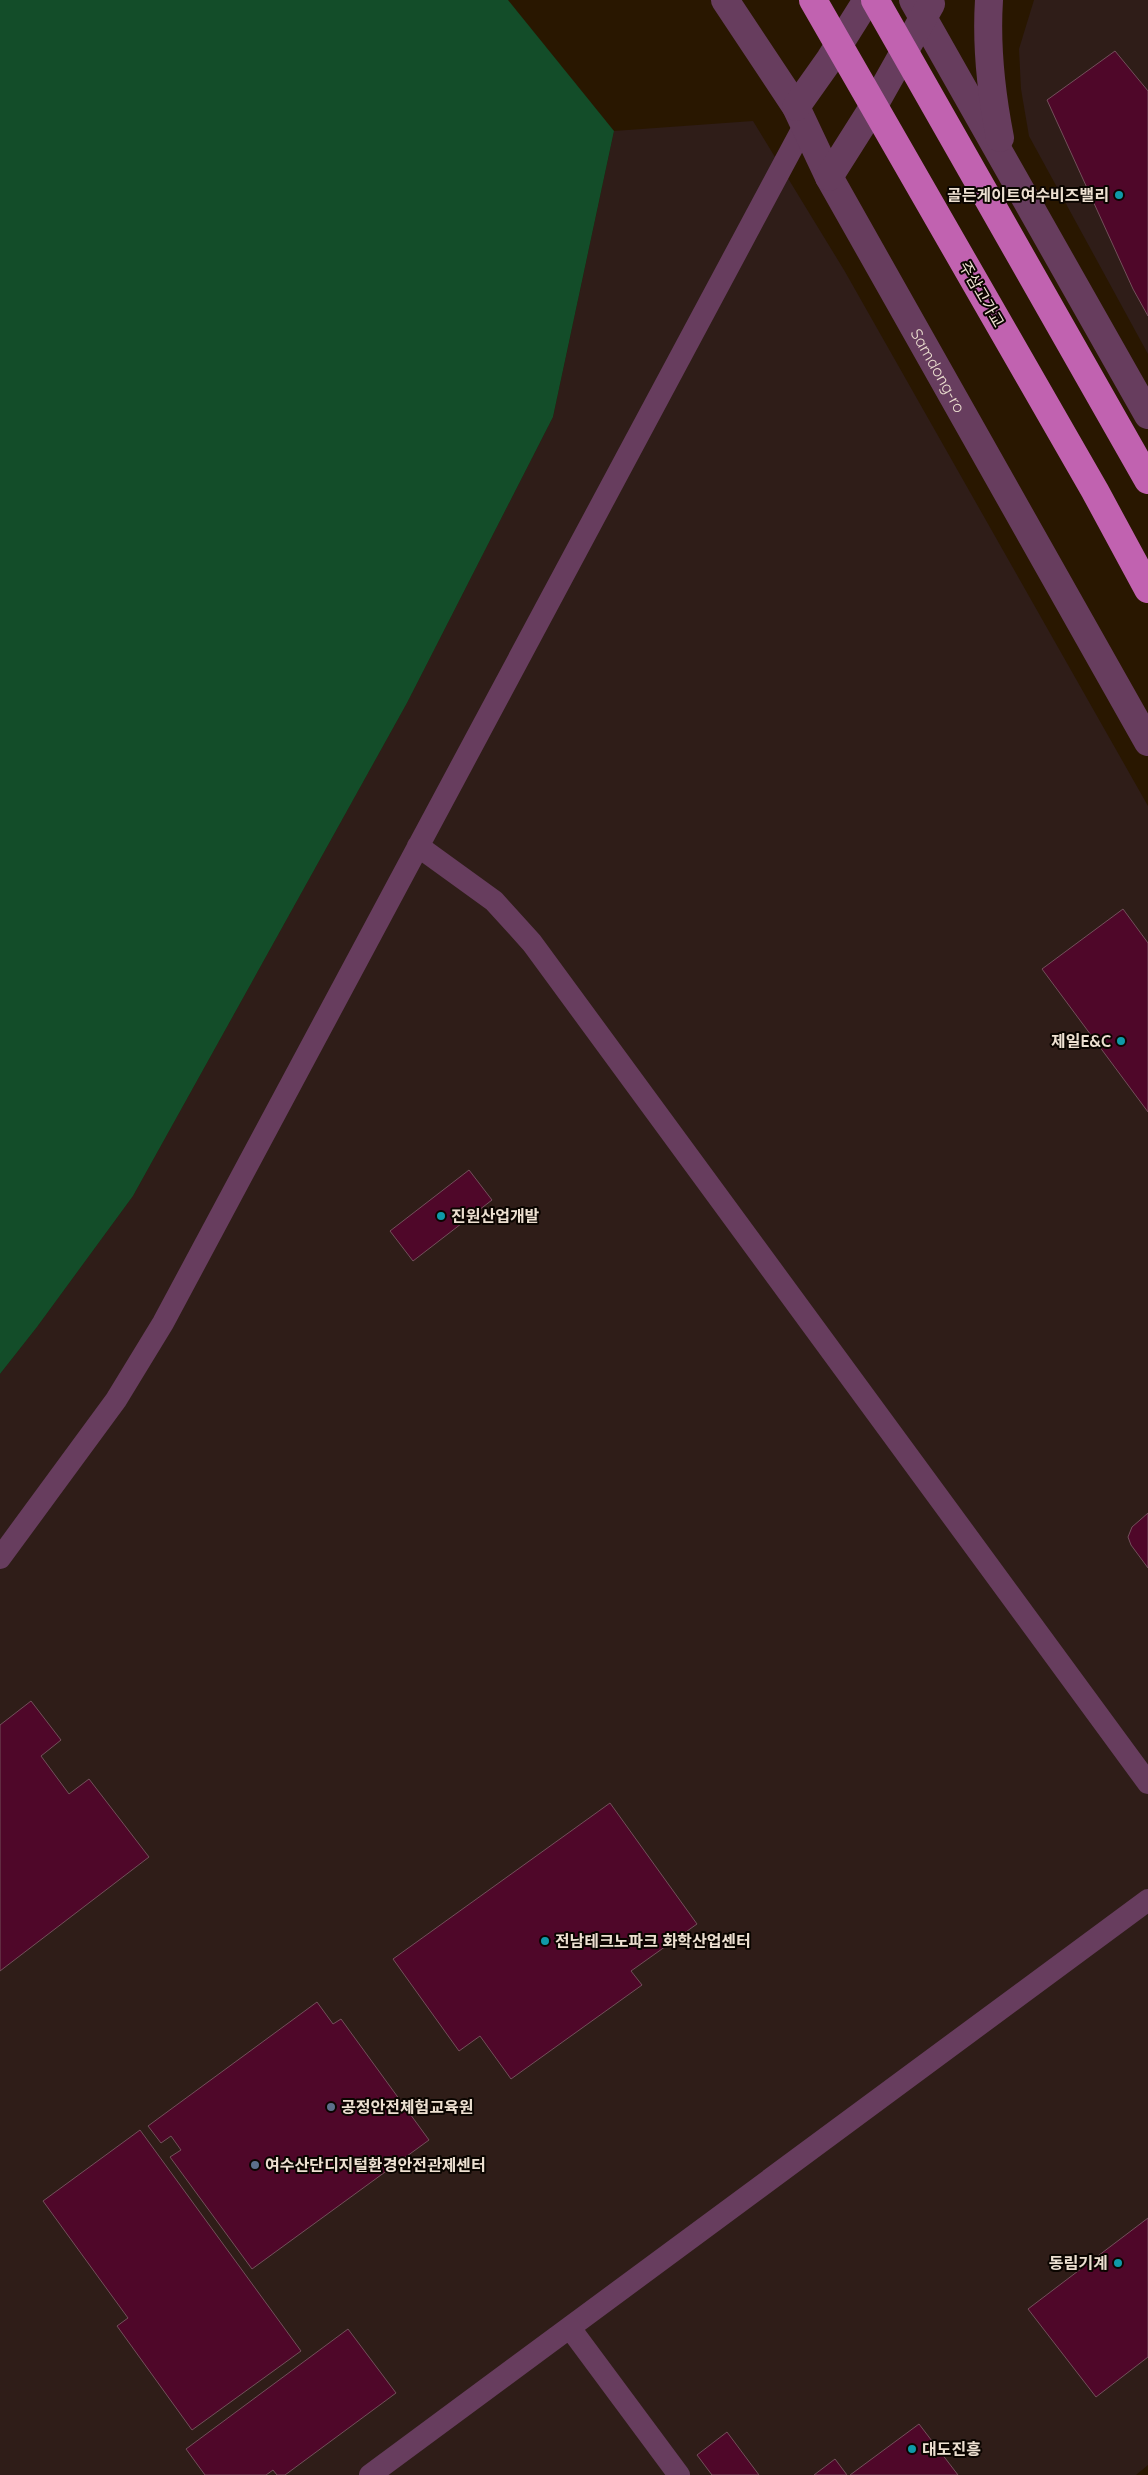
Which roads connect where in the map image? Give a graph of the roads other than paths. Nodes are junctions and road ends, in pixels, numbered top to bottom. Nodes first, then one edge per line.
1 (725, 0) edge
2 (813, 0) edge
3 (867, 0) edge
4 (875, 0) edge
5 (989, 0) edge
6 (923, 6) edge
7 (800, 115) junction
8 (1005, 162) junction
9 (829, 177) junction
10 (1148, 415) edge
11 (1148, 480) edge
12 (1148, 589) edge
13 (1148, 742) edge
14 (418, 846) junction
15 (0, 1558) edge
16 (1148, 1783) edge
17 (1148, 1900) edge
18 (570, 2328) junction
19 (370, 2475) edge
20 (679, 2475) edge

1 - 7 street, Samdong-ro
2 - 12 highway, 주삼고가교, bridge
3 - 7 street
4 - 11 highway, bridge
5 - 8 street
6 - 8 street
6 - 9 street
7 - 9 street, Samdong-ro
7 - 14 lane
8 - 10 street
9 - 13 street, Samdong-ro
14 - 15 lane
14 - 16 lane
17 - 18 lane
18 - 19 lane
18 - 20 lane

